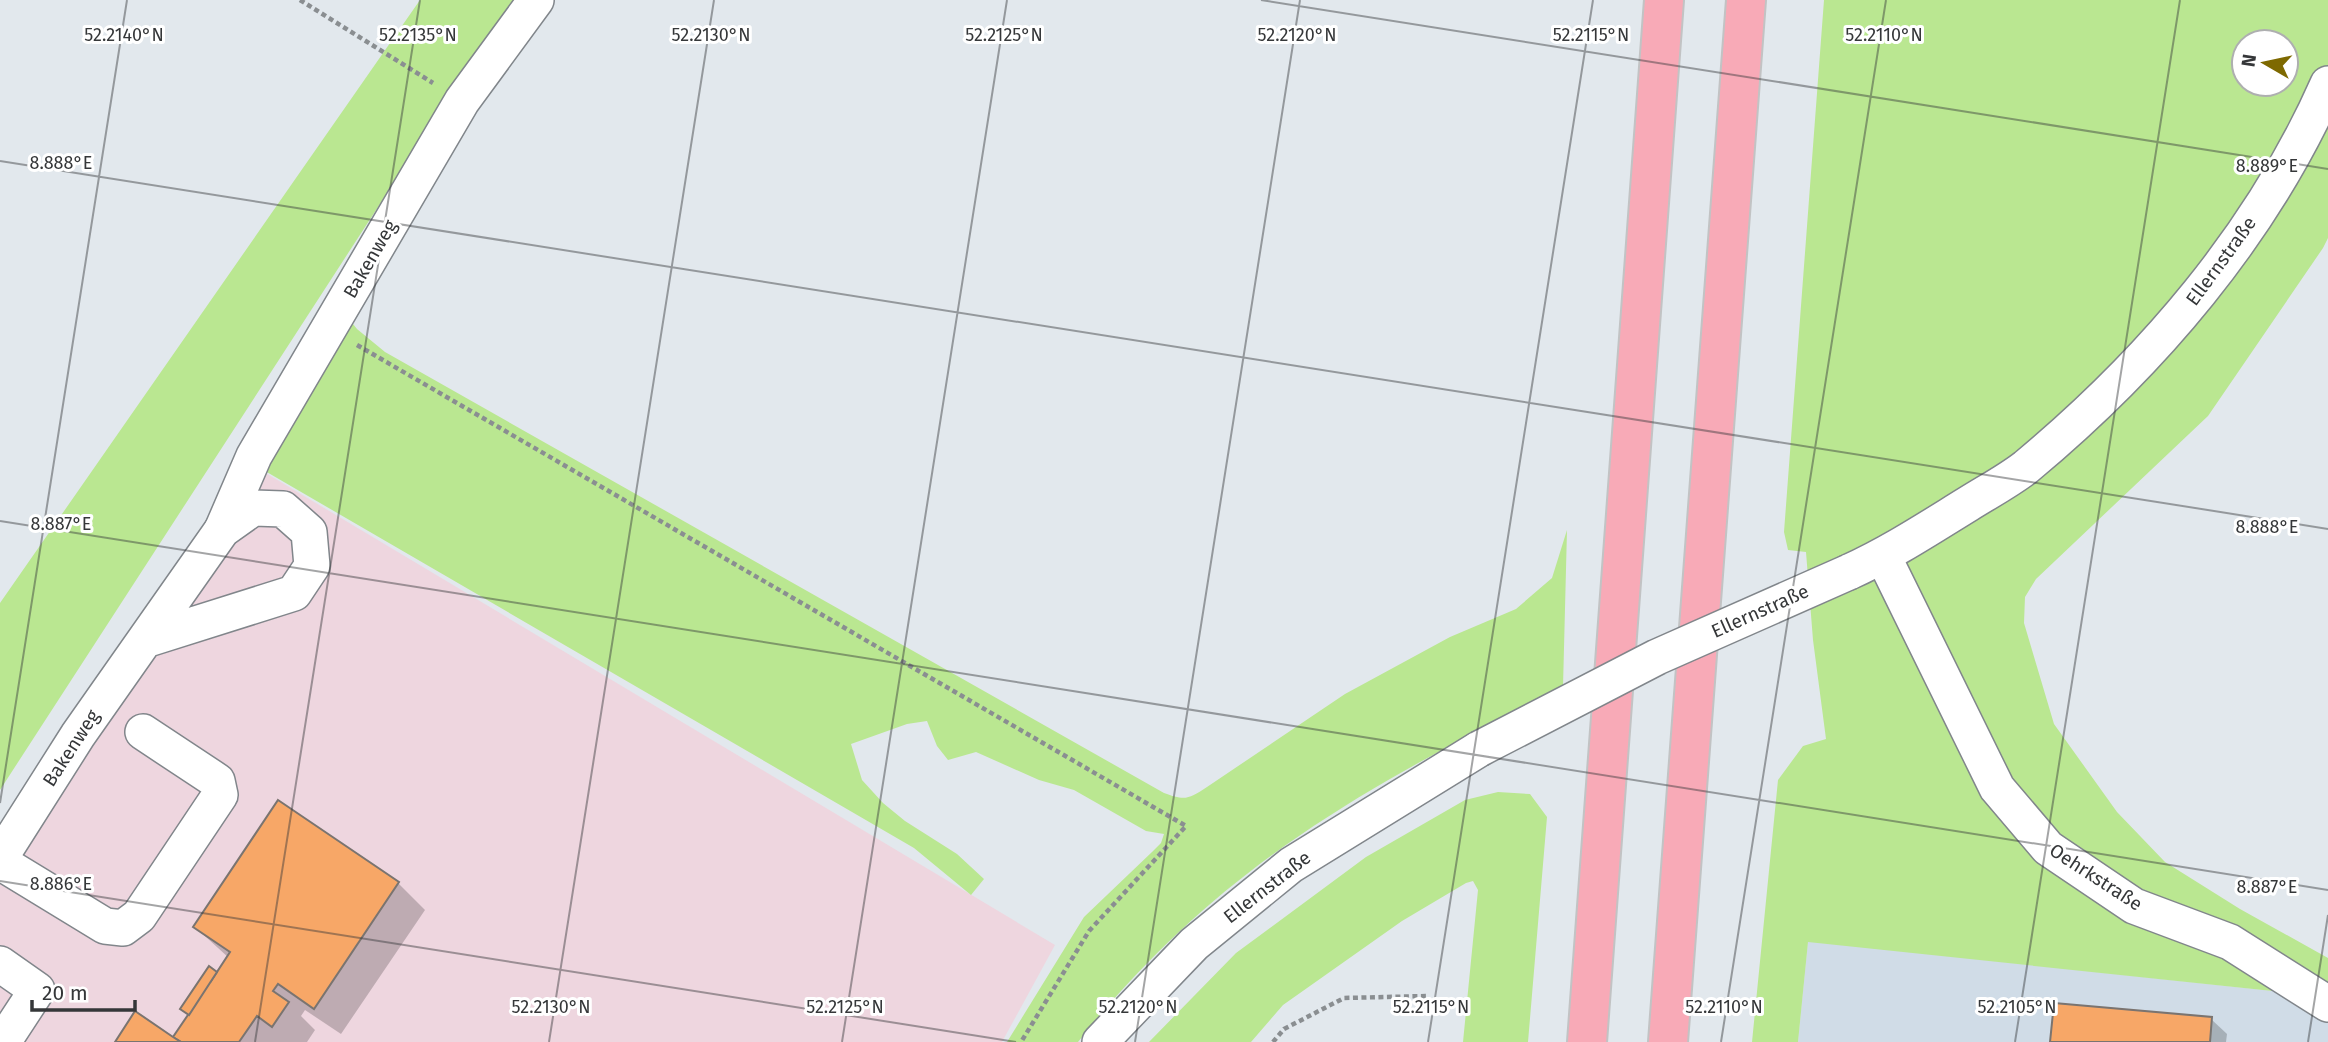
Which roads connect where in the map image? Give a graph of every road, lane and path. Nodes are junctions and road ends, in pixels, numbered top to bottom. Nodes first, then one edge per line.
1 (300, 0) edge
2 (536, 0) edge
3 (1664, 0) edge
4 (1746, 0) edge
5 (2328, 84) edge
6 (462, 101) junction
7 (328, 330) junction
8 (222, 530) junction
9 (1883, 556) junction
10 (145, 640) junction
11 (143, 733) dead end
12 (0, 860) edge
13 (0, 964) edge
14 (1427, 996) dead end
15 (2328, 1004) edge
16 (3, 1042) edge
17 (1021, 1042) edge
18 (1100, 1042) edge
19 (1273, 1042) edge
20 (1587, 1042) edge
21 (1668, 1042) edge

1 - 6 path
2 - 6 street, Bakenweg
3 - 20 highway
4 - 21 highway
5 - 9 street, Ellernstraße
6 - 7 street, Bakenweg
7 - 8 street, Bakenweg
7 - 17 path
8 - 10 street, Bakenweg
8 - 10 street, Bakenweg
9 - 15 street, Oehrkstraße
9 - 18 street, Ellernstraße, bridge
10 - 12 street, Bakenweg
11 - 12 street
13 - 16 street
14 - 19 path

